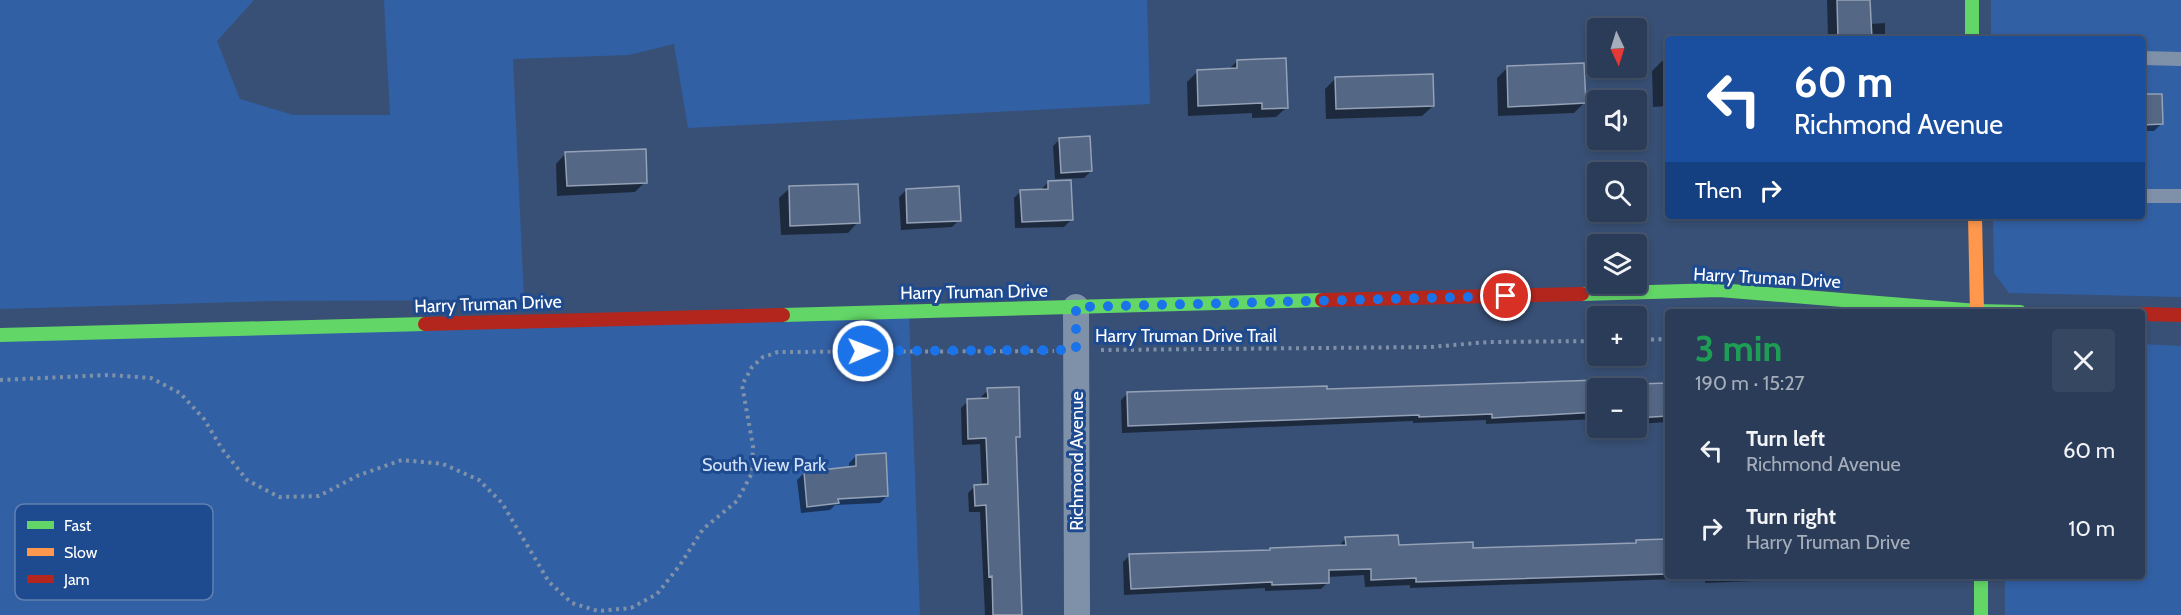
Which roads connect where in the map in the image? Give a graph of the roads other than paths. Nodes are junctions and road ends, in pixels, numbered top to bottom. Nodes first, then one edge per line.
1 (1972, 0) edge
2 (1972, 36) edge
3 (2145, 58) edge
4 (2181, 59) edge
5 (2145, 196) edge
6 (2181, 196) edge
7 (1975, 219) edge
8 (1076, 307) junction
9 (1942, 309) edge
10 (1977, 309) edge
11 (2145, 314) edge
12 (2181, 315) edge
13 (0, 335) edge
14 (1981, 579) edge
15 (1077, 615) edge
16 (1981, 615) edge

1 - 2 main road
3 - 4 lane
5 - 6 lane
7 - 10 main road
8 - 9 main road, Harry Truman Drive
8 - 13 main road, Harry Truman Drive
8 - 15 street, Richmond Avenue
11 - 12 main road
14 - 16 main road

